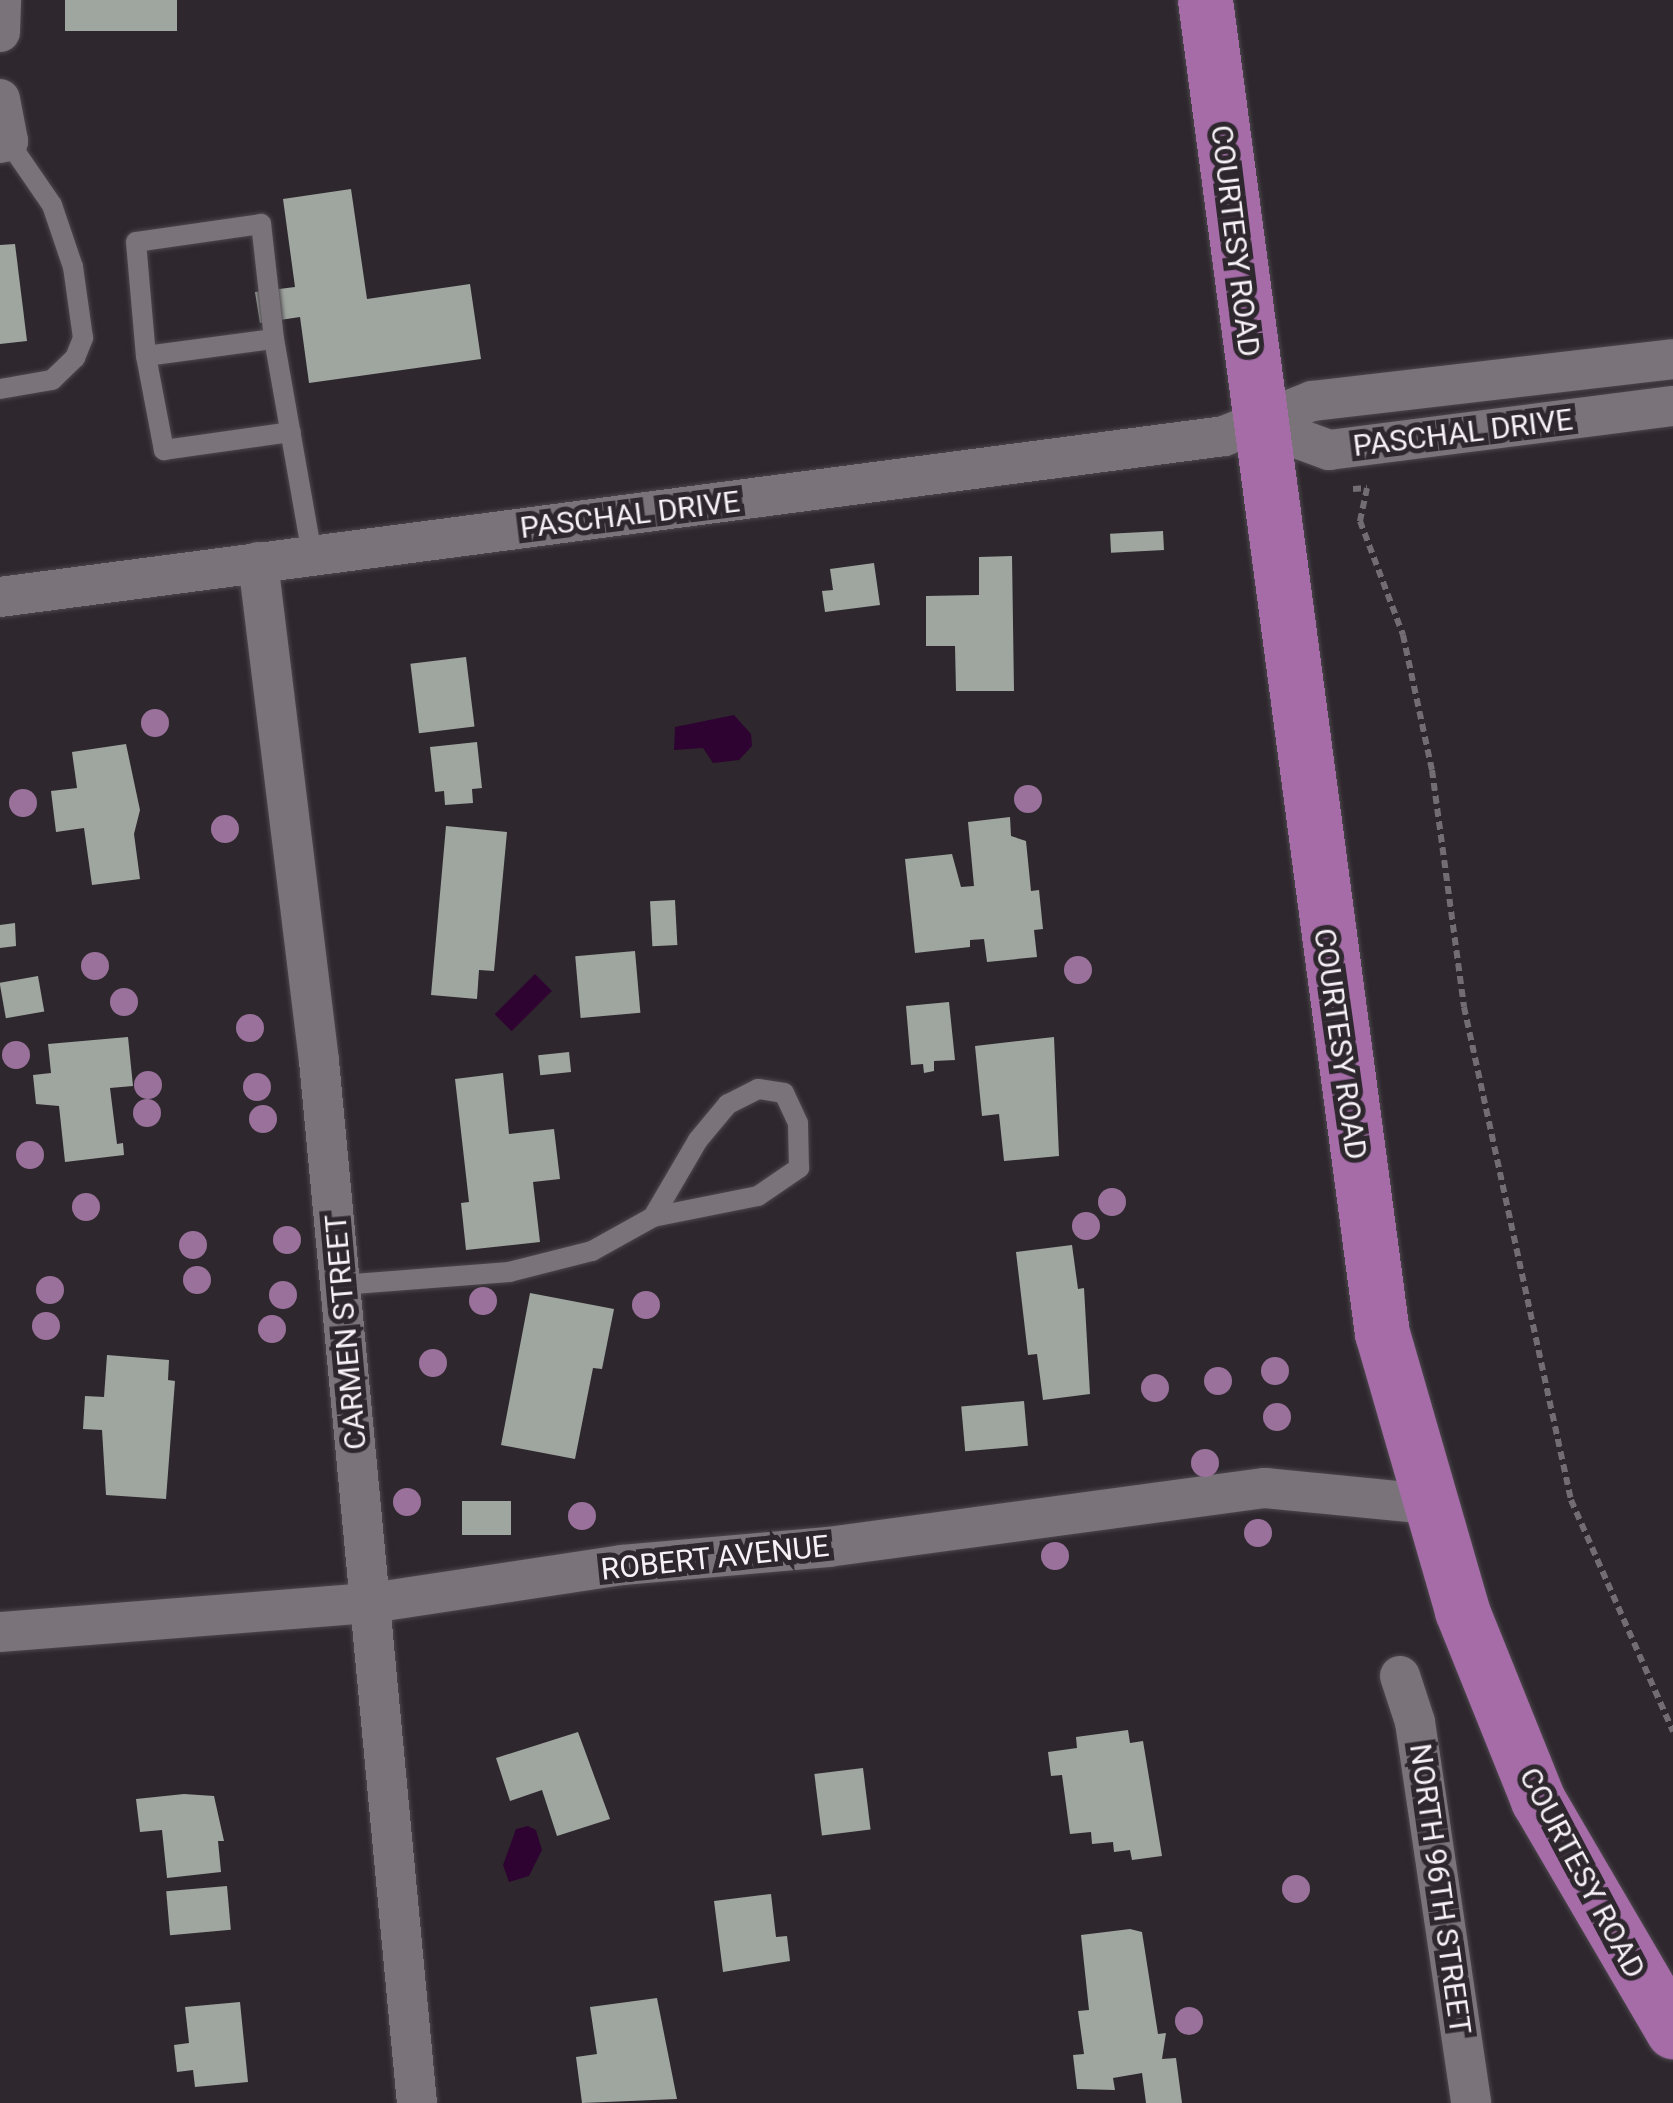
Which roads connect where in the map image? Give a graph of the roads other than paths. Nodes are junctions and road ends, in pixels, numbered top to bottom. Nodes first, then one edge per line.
1 (1, 0) edge
2 (1205, 0) edge
3 (0, 32) edge
4 (0, 98) edge
5 (4, 142) edge
6 (274, 339) junction
7 (146, 356) junction
8 (1673, 359) edge
9 (0, 388) edge
10 (1673, 406) edge
11 (1258, 424) junction
12 (291, 432) junction
13 (312, 555) junction
14 (258, 562) junction
15 (0, 596) edge
16 (653, 1217) junction
17 (342, 1284) junction
18 (1429, 1504) junction
19 (371, 1603) junction
20 (0, 1632) edge
21 (1400, 1676) dead end
22 (1673, 2031) edge
23 (417, 2103) edge
24 (1471, 2103) edge

1 - 3 street
2 - 11 main road, COURTESY ROAD
4 - 5 street
5 - 9 lane
6 - 7 lane
6 - 7 lane
6 - 12 lane
7 - 12 lane
8 - 11 street, PASCHAL DRIVE
10 - 11 street, PASCHAL DRIVE
11 - 13 street, PASCHAL DRIVE
11 - 18 main road, COURTESY ROAD
12 - 13 lane
13 - 14 street, PASCHAL DRIVE
14 - 15 street, PASCHAL DRIVE
14 - 17 street, CARMEN STREET
16 - 16 lane
16 - 17 lane
17 - 19 street, CARMEN STREET
18 - 19 street, ROBERT AVENUE
18 - 22 main road, COURTESY ROAD
19 - 20 street, ROBERT AVENUE
19 - 23 street, CARMEN STREET
21 - 24 street, NORTH 96TH STREET

